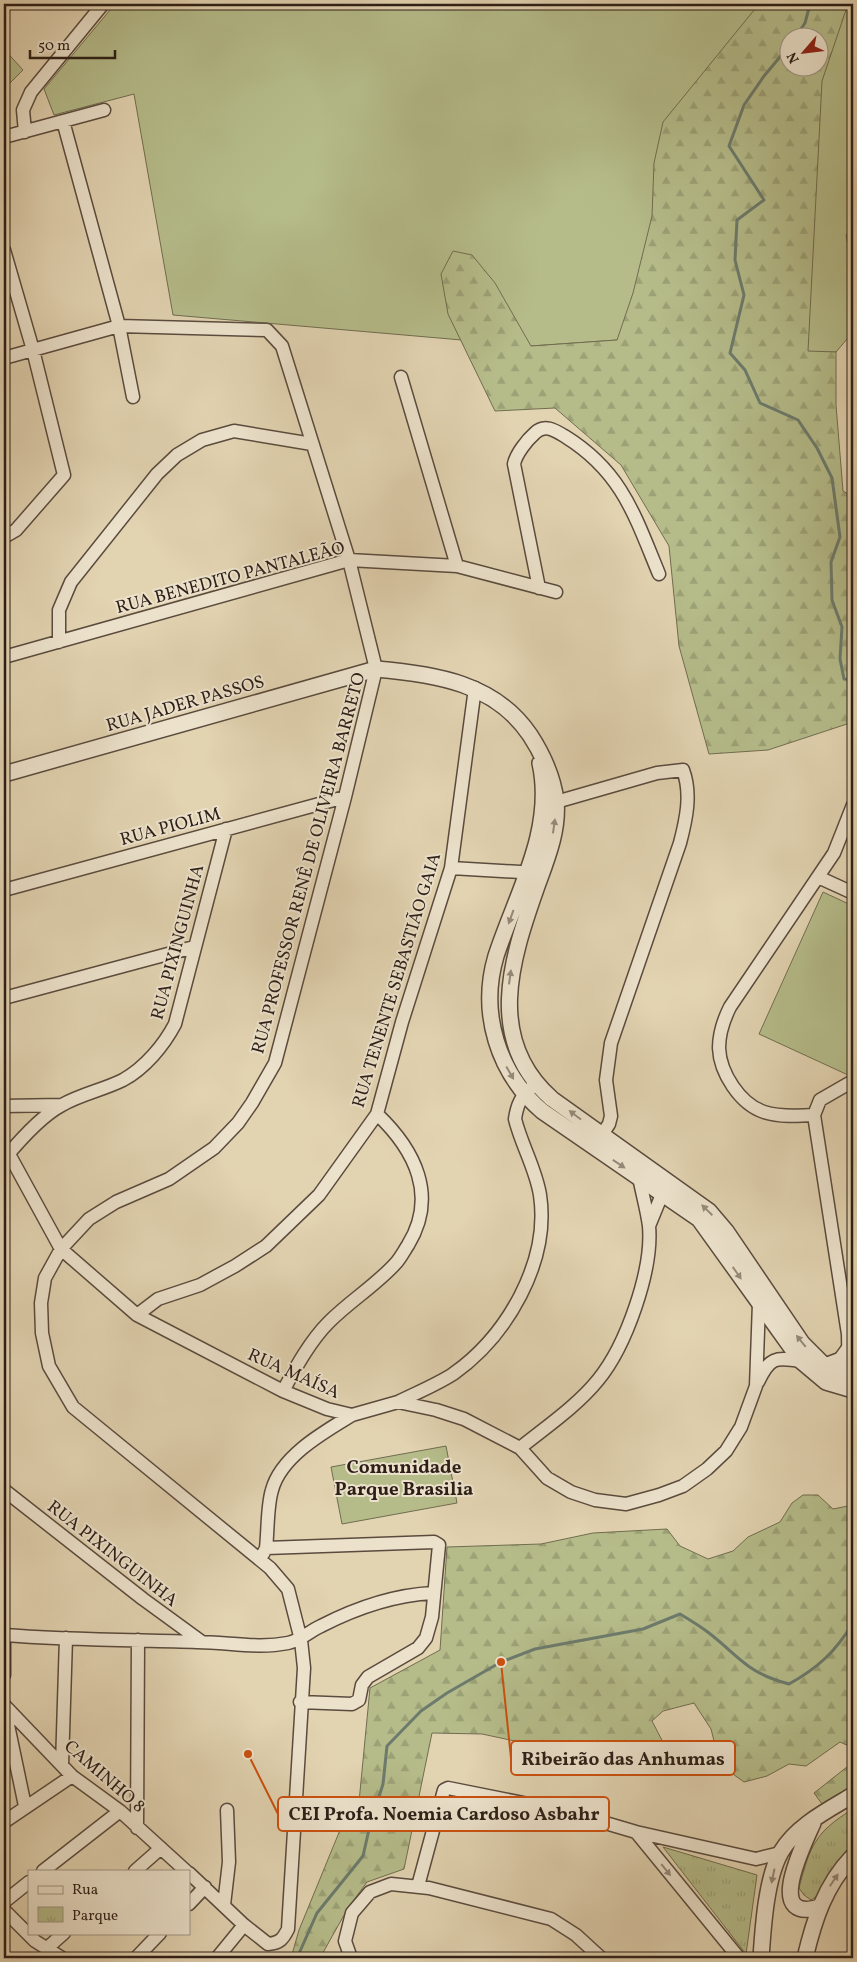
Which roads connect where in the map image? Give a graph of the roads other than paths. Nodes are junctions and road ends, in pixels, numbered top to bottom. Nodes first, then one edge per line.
1 (103, 4) edge
2 (104, 110) dead end
3 (63, 121) junction
4 (25, 132) junction
5 (4, 137) edge
6 (4, 250) edge
7 (119, 326) junction
8 (33, 350) junction
9 (4, 358) edge
10 (401, 377) dead end
11 (133, 397) dead end
12 (312, 444) junction
13 (4, 537) edge
14 (349, 560) junction
15 (457, 566) junction
16 (659, 574) dead end
17 (539, 588) junction
18 (556, 592) dead end
19 (58, 642) junction
20 (4, 657) edge
21 (376, 669) junction
22 (476, 688) junction
23 (535, 744) junction
24 (4, 774) edge
25 (345, 797) junction
26 (556, 802) junction
27 (853, 805) edge
28 (226, 829) junction
29 (451, 868) junction
30 (527, 871) junction
31 (542, 874) junction
32 (818, 877) junction
33 (4, 890) edge
34 (853, 893) edge
35 (194, 947) junction
36 (4, 998) edge
37 (853, 1081) edge
38 (536, 1083) junction
39 (524, 1094) junction
40 (61, 1105) junction
41 (4, 1106) edge
42 (377, 1114) junction
43 (814, 1115) junction
44 (598, 1141) junction
45 (6, 1152) edge
46 (643, 1171) junction
47 (665, 1186) junction
48 (649, 1226) junction
49 (61, 1249) junction
50 (764, 1300) junction
51 (137, 1315) junction
52 (849, 1349) junction
53 (801, 1361) junction
54 (825, 1366) junction
55 (851, 1385) edge
56 (756, 1386) junction
57 (283, 1391) junction
58 (398, 1402) junction
59 (352, 1415) junction
60 (520, 1448) junction
61 (4, 1490) edge
62 (266, 1548) junction
63 (260, 1560) junction
64 (433, 1593) junction
65 (4, 1635) edge
66 (66, 1638) junction
67 (138, 1640) junction
68 (301, 1640) junction
69 (202, 1642) junction
70 (4, 1675) edge
71 (300, 1702) junction
72 (4, 1706) edge
73 (62, 1766) junction
74 (72, 1776) junction
75 (853, 1795) edge
76 (26, 1806) junction
77 (227, 1810) dead end
78 (120, 1811) junction
79 (815, 1819) junction
80 (4, 1822) edge
81 (137, 1828) junction
82 (636, 1832) junction
83 (161, 1848) junction
84 (780, 1853) junction
85 (853, 1856) edge
86 (44, 1870) edge
87 (136, 1870) edge
88 (185, 1870) edge
89 (190, 1874) edge
90 (28, 1883) edge
91 (418, 1886) junction
92 (205, 1887) junction
93 (4, 1902) edge
94 (190, 1903) edge
95 (224, 1904) junction
96 (820, 1907) junction
97 (4, 1910) edge
98 (244, 1925) junction
99 (28, 1932) edge
100 (30, 1934) edge
101 (63, 1934) edge
102 (159, 1934) edge
103 (268, 1944) joint
104 (46, 1949) junction
105 (62, 1958) edge
106 (136, 1958) edge
107 (217, 1958) edge
108 (352, 1958) edge
109 (601, 1958) edge
110 (739, 1958) edge
111 (761, 1958) edge
112 (805, 1958) edge

1 - 4 street
2 - 3 street
3 - 4 street
3 - 7 street
4 - 5 street
6 - 8 street
7 - 8 street
7 - 11 street
7 - 12 street, RUA PROFESSOR RENÊ DE OLIVEIRA BARRETO
8 - 9 street
8 - 13 street
10 - 15 street
12 - 14 street, RUA PROFESSOR RENÊ DE OLIVEIRA BARRETO
12 - 19 street
14 - 15 street, RUA BENEDITO PANTALEÃO
14 - 19 street, RUA BENEDITO PANTALEÃO
14 - 21 street, RUA PROFESSOR RENÊ DE OLIVEIRA BARRETO
15 - 17 street, RUA BENEDITO PANTALEÃO
16 - 17 street
17 - 18 street, RUA BENEDITO PANTALEÃO
19 - 20 street, RUA BENEDITO PANTALEÃO
21 - 22 street
21 - 24 street, RUA JADER PASSOS
21 - 25 street, RUA PROFESSOR RENÊ DE OLIVEIRA BARRETO
22 - 23 street
22 - 29 street, RUA TENENTE SEBASTIÃO GAIA
23 - 26 street
23 - 30 street
25 - 28 street, RUA PIOLIM
25 - 49 street, RUA PROFESSOR RENÊ DE OLIVEIRA BARRETO
31 -> 26 street
26 - 44 street
27 - 32 street
28 - 33 street, RUA PIOLIM
28 - 35 street, RUA PIXINGUINHA
29 - 30 street
29 - 42 street, RUA TENENTE SEBASTIÃO GAIA
30 - 31 street
30 -> 39 street
38 -> 31 street
32 - 34 street
32 - 43 street
35 - 36 street
35 - 40 street, RUA PIXINGUINHA
37 - 43 street
38 - 39 street
44 -> 38 street
39 - 44 street
39 - 58 street
40 - 41 street
40 - 45 street, RUA PIXINGUINHA
42 - 51 street, RUA TENENTE SEBASTIÃO GAIA
42 - 57 street
43 - 52 street
44 - 46 street
45 - 49 street, RUA MAÍSA
46 - 47 street
46 - 48 street
47 - 48 street
47 - 50 street
48 - 60 street
49 - 51 street, RUA MAÍSA
49 - 63 street, RUA PROFESSOR RENÊ DE OLIVEIRA BARRETO
50 - 53 street
54 -> 50 street
50 - 56 street, RUA MAÍSA
51 - 57 street, RUA MAÍSA
52 - 54 street
52 - 55 street
53 - 55 street
53 - 56 street
54 - 55 street
56 - 60 street, RUA MAÍSA
57 - 59 street, RUA MAÍSA
58 - 59 street, RUA MAÍSA
58 - 60 street, RUA MAÍSA
59 - 62 street
61 - 69 street, RUA PIXINGUINHA
62 - 63 street
62 - 64 street
63 - 68 street, RUA PROFESSOR RENÊ DE OLIVEIRA BARRETO
64 - 68 street
64 - 71 street
65 - 66 street
65 - 70 street
66 - 67 street
66 - 73 street
67 - 69 street
67 - 81 street
68 - 69 street
68 - 71 street, RUA PROFESSOR RENÊ DE OLIVEIRA BARRETO
71 - 103 street, RUA PROFESSOR RENÊ DE OLIVEIRA BARRETO
72 - 73 street, CAMINHO 8
72 - 76 street
73 - 74 street, CAMINHO 8
74 - 76 street
74 - 78 street, CAMINHO 8
75 - 79 street
76 - 80 street
77 - 95 street
78 - 81 street, CAMINHO 8
78 - 86 street
79 - 84 street
79 - 96 street
81 - 83 street, CAMINHO 8
82 - 84 street
82 - 91 street
82 -> 110 street
83 - 87 street
83 - 88 street, CAMINHO 8
84 -> 111 street
96 -> 85 street
89 - 92 street, CAMINHO 8
90 - 93 street
91 - 108 street
91 - 109 street
92 - 94 street
92 - 95 street, CAMINHO 8
95 - 98 street, CAMINHO 8
96 - 112 street
97 - 99 street
98 - 103 street, CAMINHO 8
98 - 107 street
100 - 104 street
101 - 104 street
102 - 106 street
104 - 105 street

